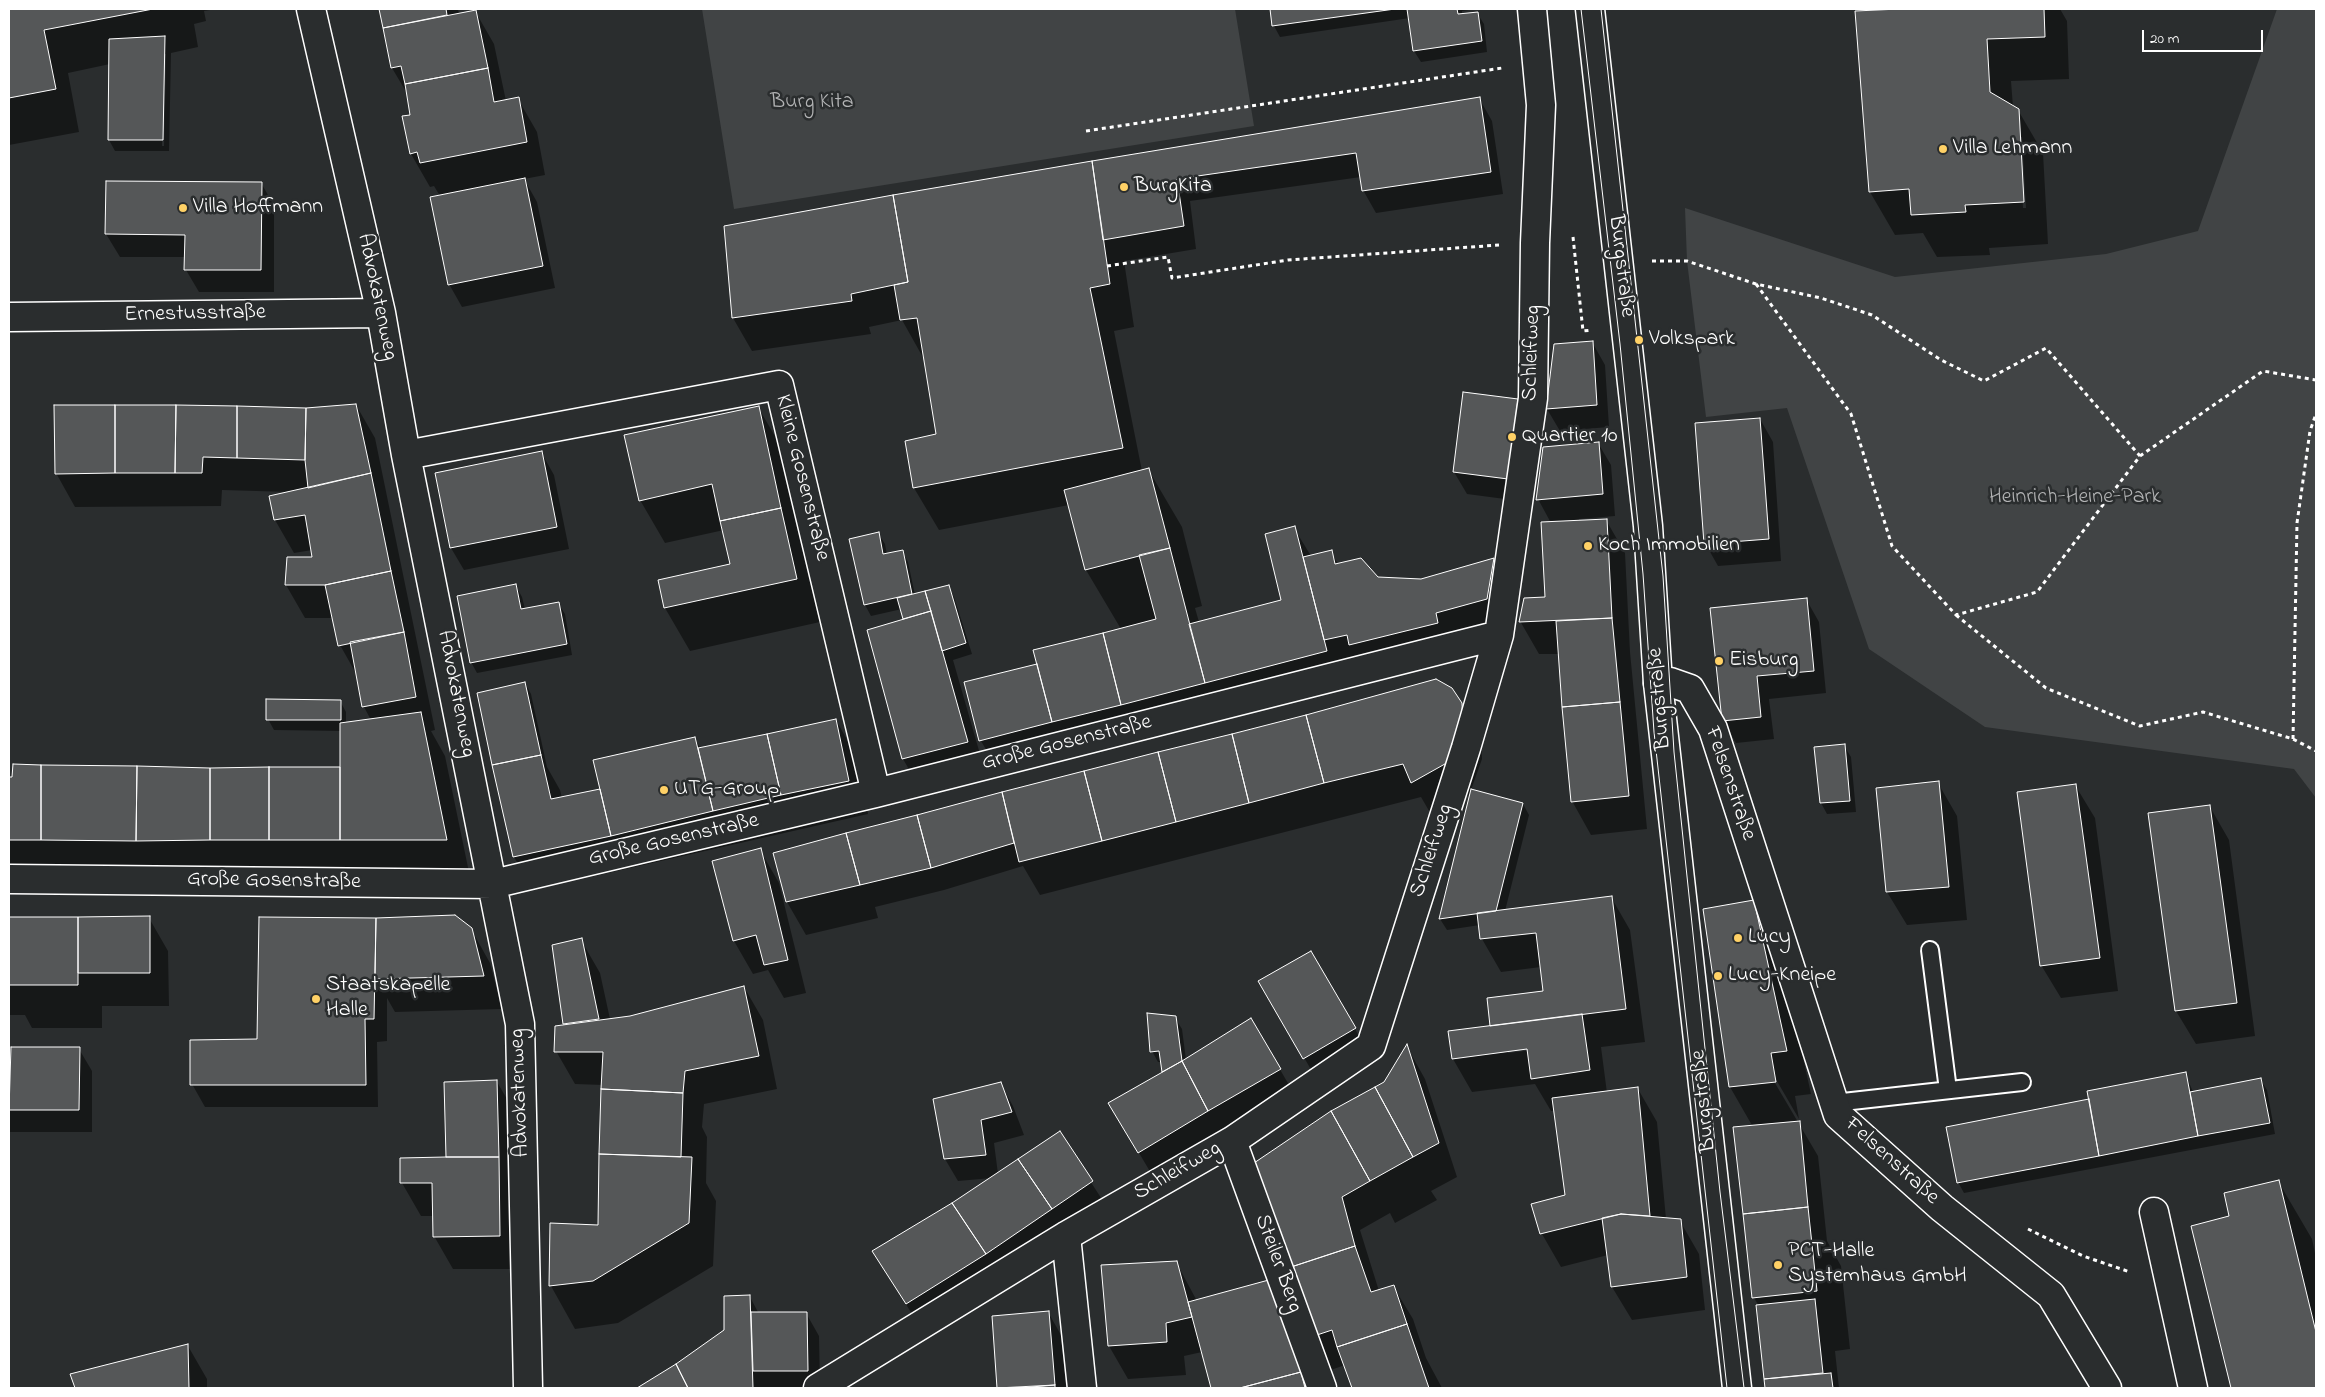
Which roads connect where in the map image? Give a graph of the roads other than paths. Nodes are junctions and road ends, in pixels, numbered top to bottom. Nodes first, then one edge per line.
1 (311, 9) edge
2 (1532, 9) edge
3 (1590, 9) edge
4 (381, 313) junction
5 (9, 317) edge
6 (406, 455) junction
7 (1499, 635) junction
8 (1658, 683) junction
9 (876, 793) junction
10 (9, 879) edge
11 (493, 884) junction
12 (1930, 950) dead end
13 (2022, 1082) dead end
14 (1948, 1090) junction
15 (1834, 1104) junction
16 (1232, 1141) junction
17 (2154, 1212) dead end
18 (1066, 1236) junction
19 (528, 1388) edge
20 (818, 1388) edge
21 (1082, 1388) edge
22 (1322, 1388) edge
23 (1738, 1388) edge
24 (2107, 1388) edge
25 (2194, 1388) edge

1 - 4 street, Advokatenweg
2 - 7 street, Schleifweg
3 - 8 street, Burgstraße
4 - 5 street, Ernestusstraße
4 - 6 street, Advokatenweg
6 - 9 street, Kleine Gosenstraße
6 - 11 street, Advokatenweg
7 - 9 street, Große Gosenstraße
7 - 16 street, Schleifweg
8 - 15 street, Felsenstraße
8 - 23 street, Burgstraße
9 - 11 street, Große Gosenstraße
10 - 11 street, Große Gosenstraße
11 - 19 street, Advokatenweg
12 - 14 lane
13 - 14 lane
14 - 15 lane
15 - 24 street, Felsenstraße
16 - 18 street, Schleifweg
16 - 22 street, Steiler Berg
17 - 25 street
18 - 20 street, Schleifweg
18 - 21 street

